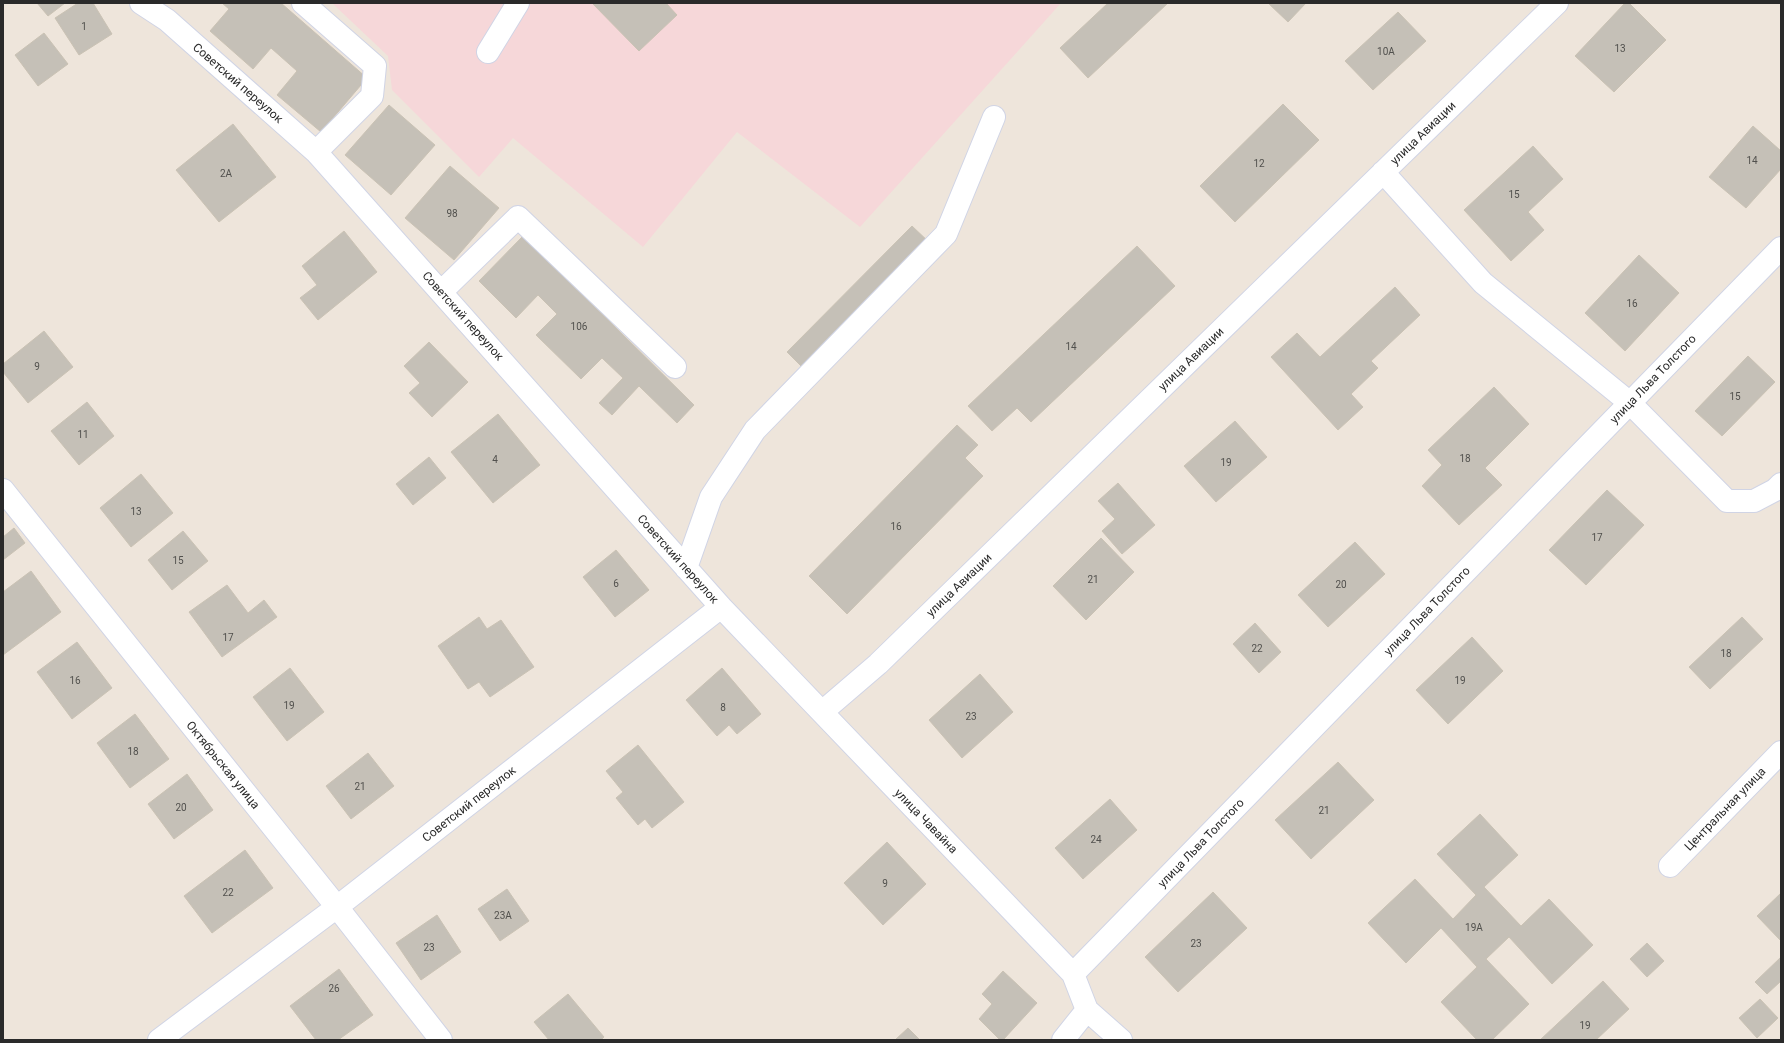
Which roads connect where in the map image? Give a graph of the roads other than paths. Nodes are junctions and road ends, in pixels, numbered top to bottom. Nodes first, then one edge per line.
1 (141, 3) edge
2 (303, 3) edge
3 (518, 3) edge
4 (1557, 3) edge
5 (488, 52) dead end
6 (994, 117) dead end
7 (316, 152) junction
8 (1383, 172) junction
9 (1781, 248) edge
10 (441, 292) junction
11 (675, 367) dead end
12 (1630, 403) junction
13 (1781, 484) edge
14 (3, 490) edge
15 (686, 568) junction
16 (721, 607) junction
17 (822, 712) junction
18 (1781, 752) edge
19 (1670, 866) dead end
20 (337, 907) junction
21 (1073, 974) junction
22 (1087, 1010) junction
23 (159, 1040) edge
24 (441, 1040) edge
25 (1063, 1040) edge
26 (1121, 1040) edge

1 - 7 street, Советский переулок
2 - 7 street
3 - 5 street
4 - 8 street, улица Авиации
6 - 15 street
7 - 10 street, Советский переулок
8 - 12 street
8 - 17 street, улица Авиации
9 - 12 street, улица Льва Толстого
10 - 11 street
10 - 15 street, Советский переулок
12 - 13 street
12 - 21 street, улица Льва Толстого
14 - 20 street, Октябрьская улица
15 - 16 street, Советский переулок
16 - 17 street, улица Чавайна
16 - 20 street, Советский переулок
17 - 21 street, улица Чавайна
18 - 19 street, Центральная улица
20 - 23 street, Советский переулок
20 - 24 street, Октябрьская улица
21 - 22 street, улица Чавайна
22 - 25 street
22 - 26 street, улица Чавайна

